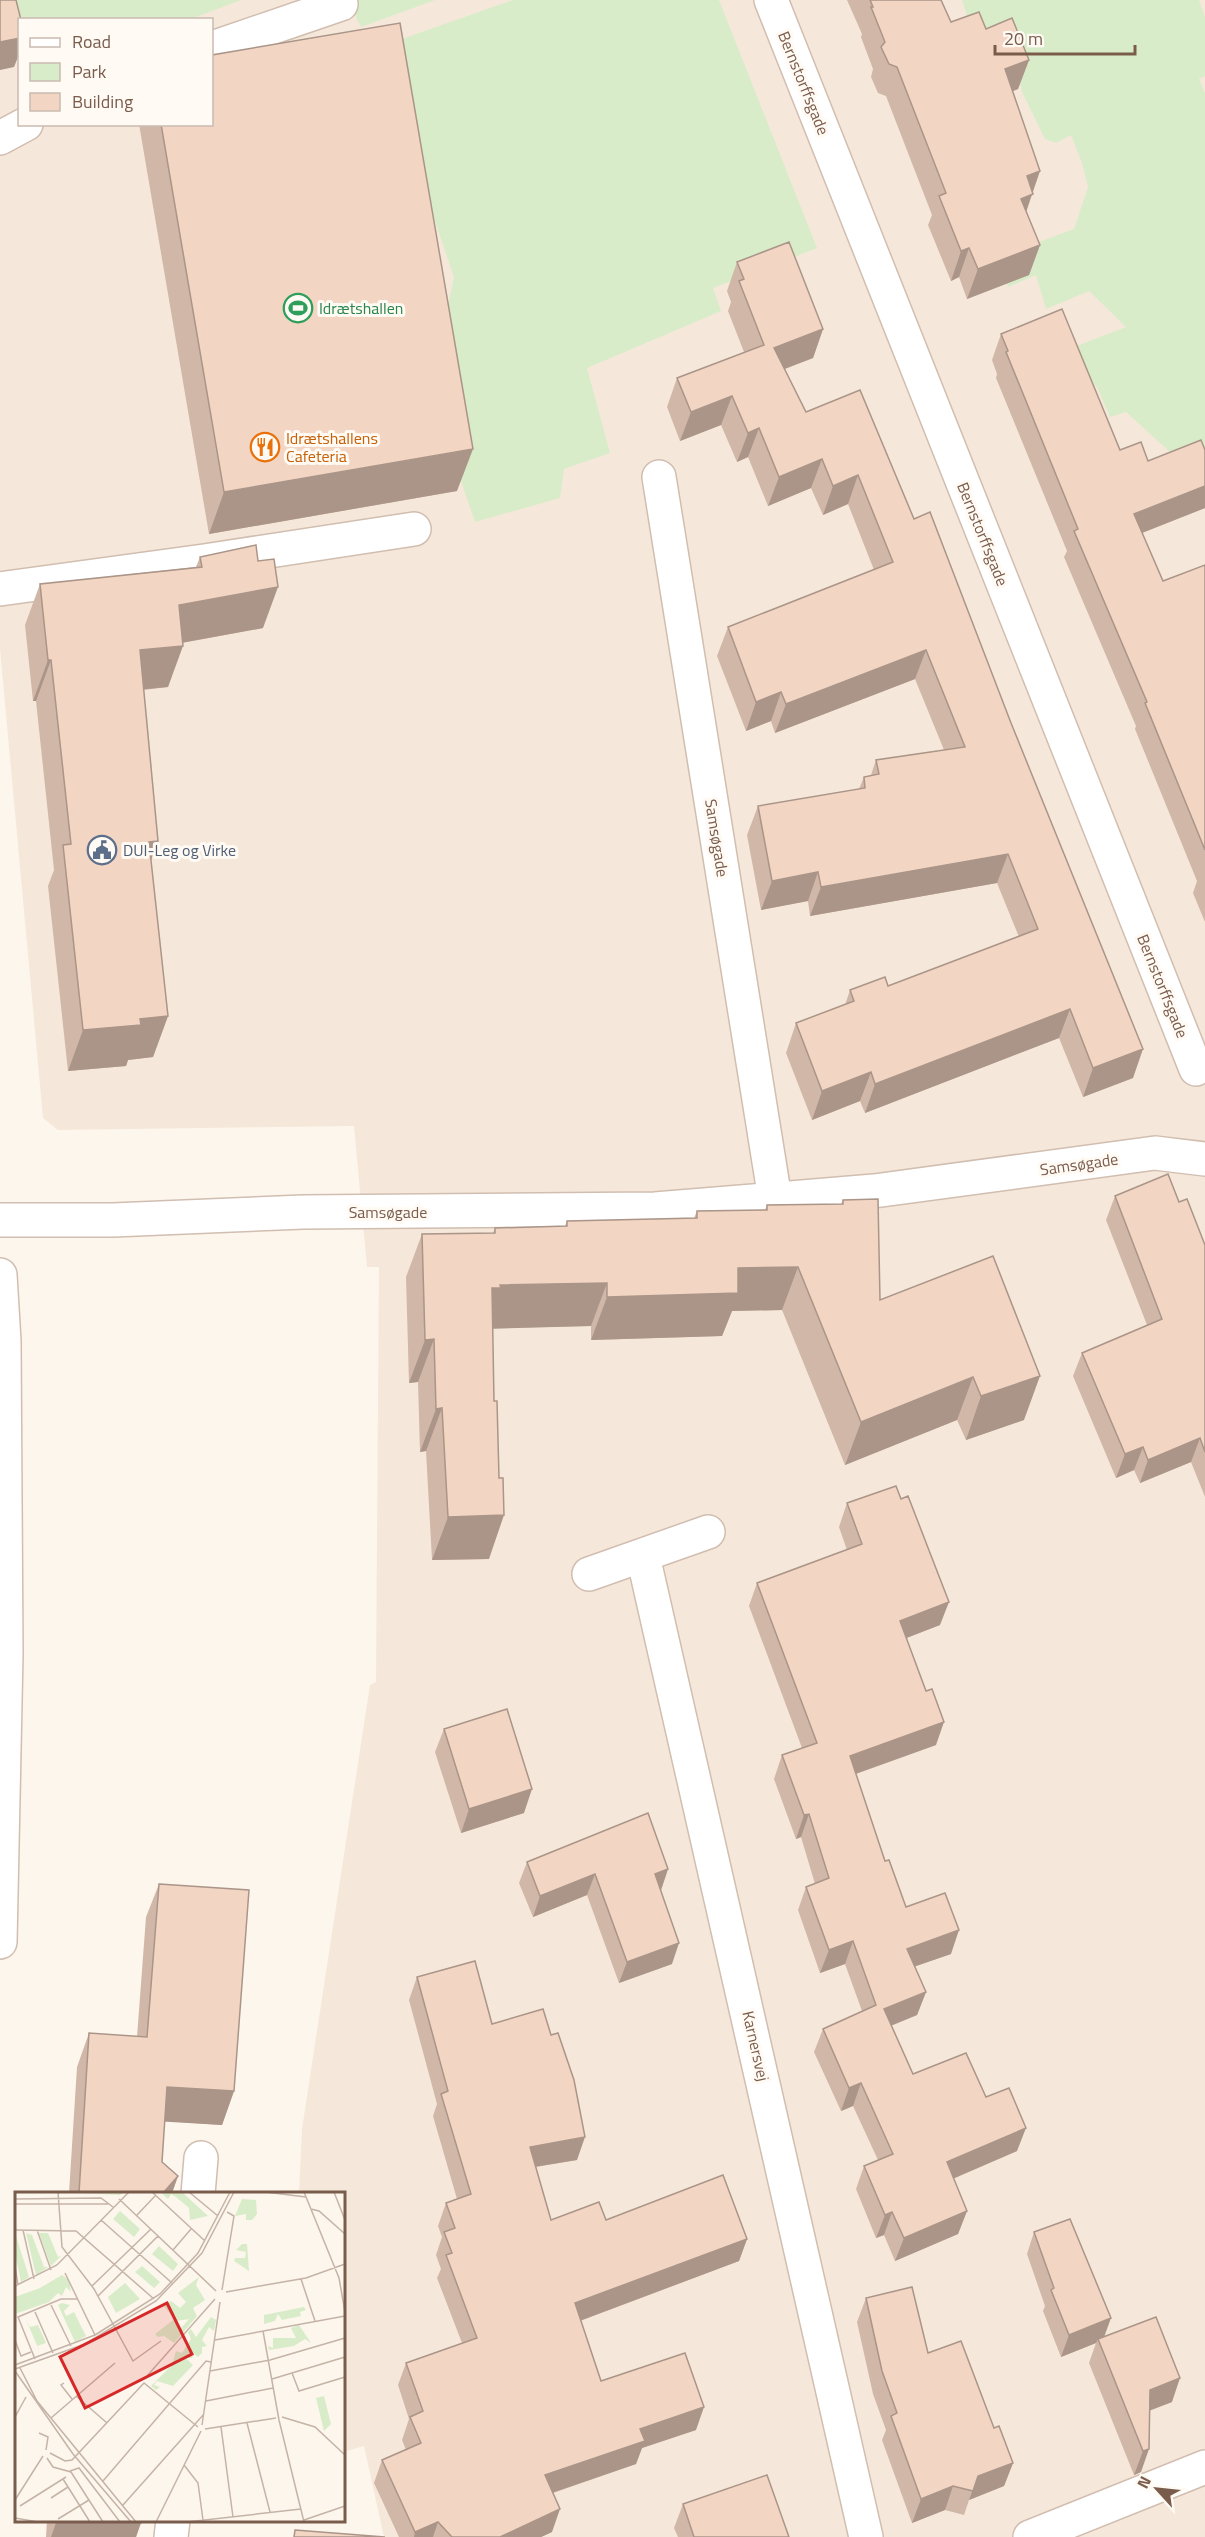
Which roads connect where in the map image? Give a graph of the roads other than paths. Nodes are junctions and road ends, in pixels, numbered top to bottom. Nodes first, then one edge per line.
1 (771, 0) edge
2 (341, 4) dead end
3 (213, 48) edge
4 (22, 126) edge
5 (0, 138) edge
6 (659, 477) dead end
7 (414, 529) dead end
8 (0, 589) edge
9 (1196, 1069) dead end
10 (1205, 1160) edge
11 (775, 1199) junction
12 (0, 1220) edge
13 (0, 1275) edge
14 (708, 1532) dead end
15 (644, 1556) junction
16 (589, 1574) dead end
17 (0, 1942) edge
18 (201, 2158) dead end
19 (198, 2192) edge
20 (1205, 2467) edge
21 (172, 2522) edge
22 (171, 2537) edge
23 (866, 2537) edge
24 (1030, 2537) edge

1 - 9 street, Bernstorffsgade
2 - 3 street
4 - 5 street
6 - 11 street, Samsøgade
7 - 8 street
10 - 11 street, Samsøgade
11 - 12 street, Samsøgade
13 - 17 street
14 - 15 street
15 - 16 street
15 - 23 street, Karnersvej
18 - 19 street
20 - 24 street
21 - 22 street

